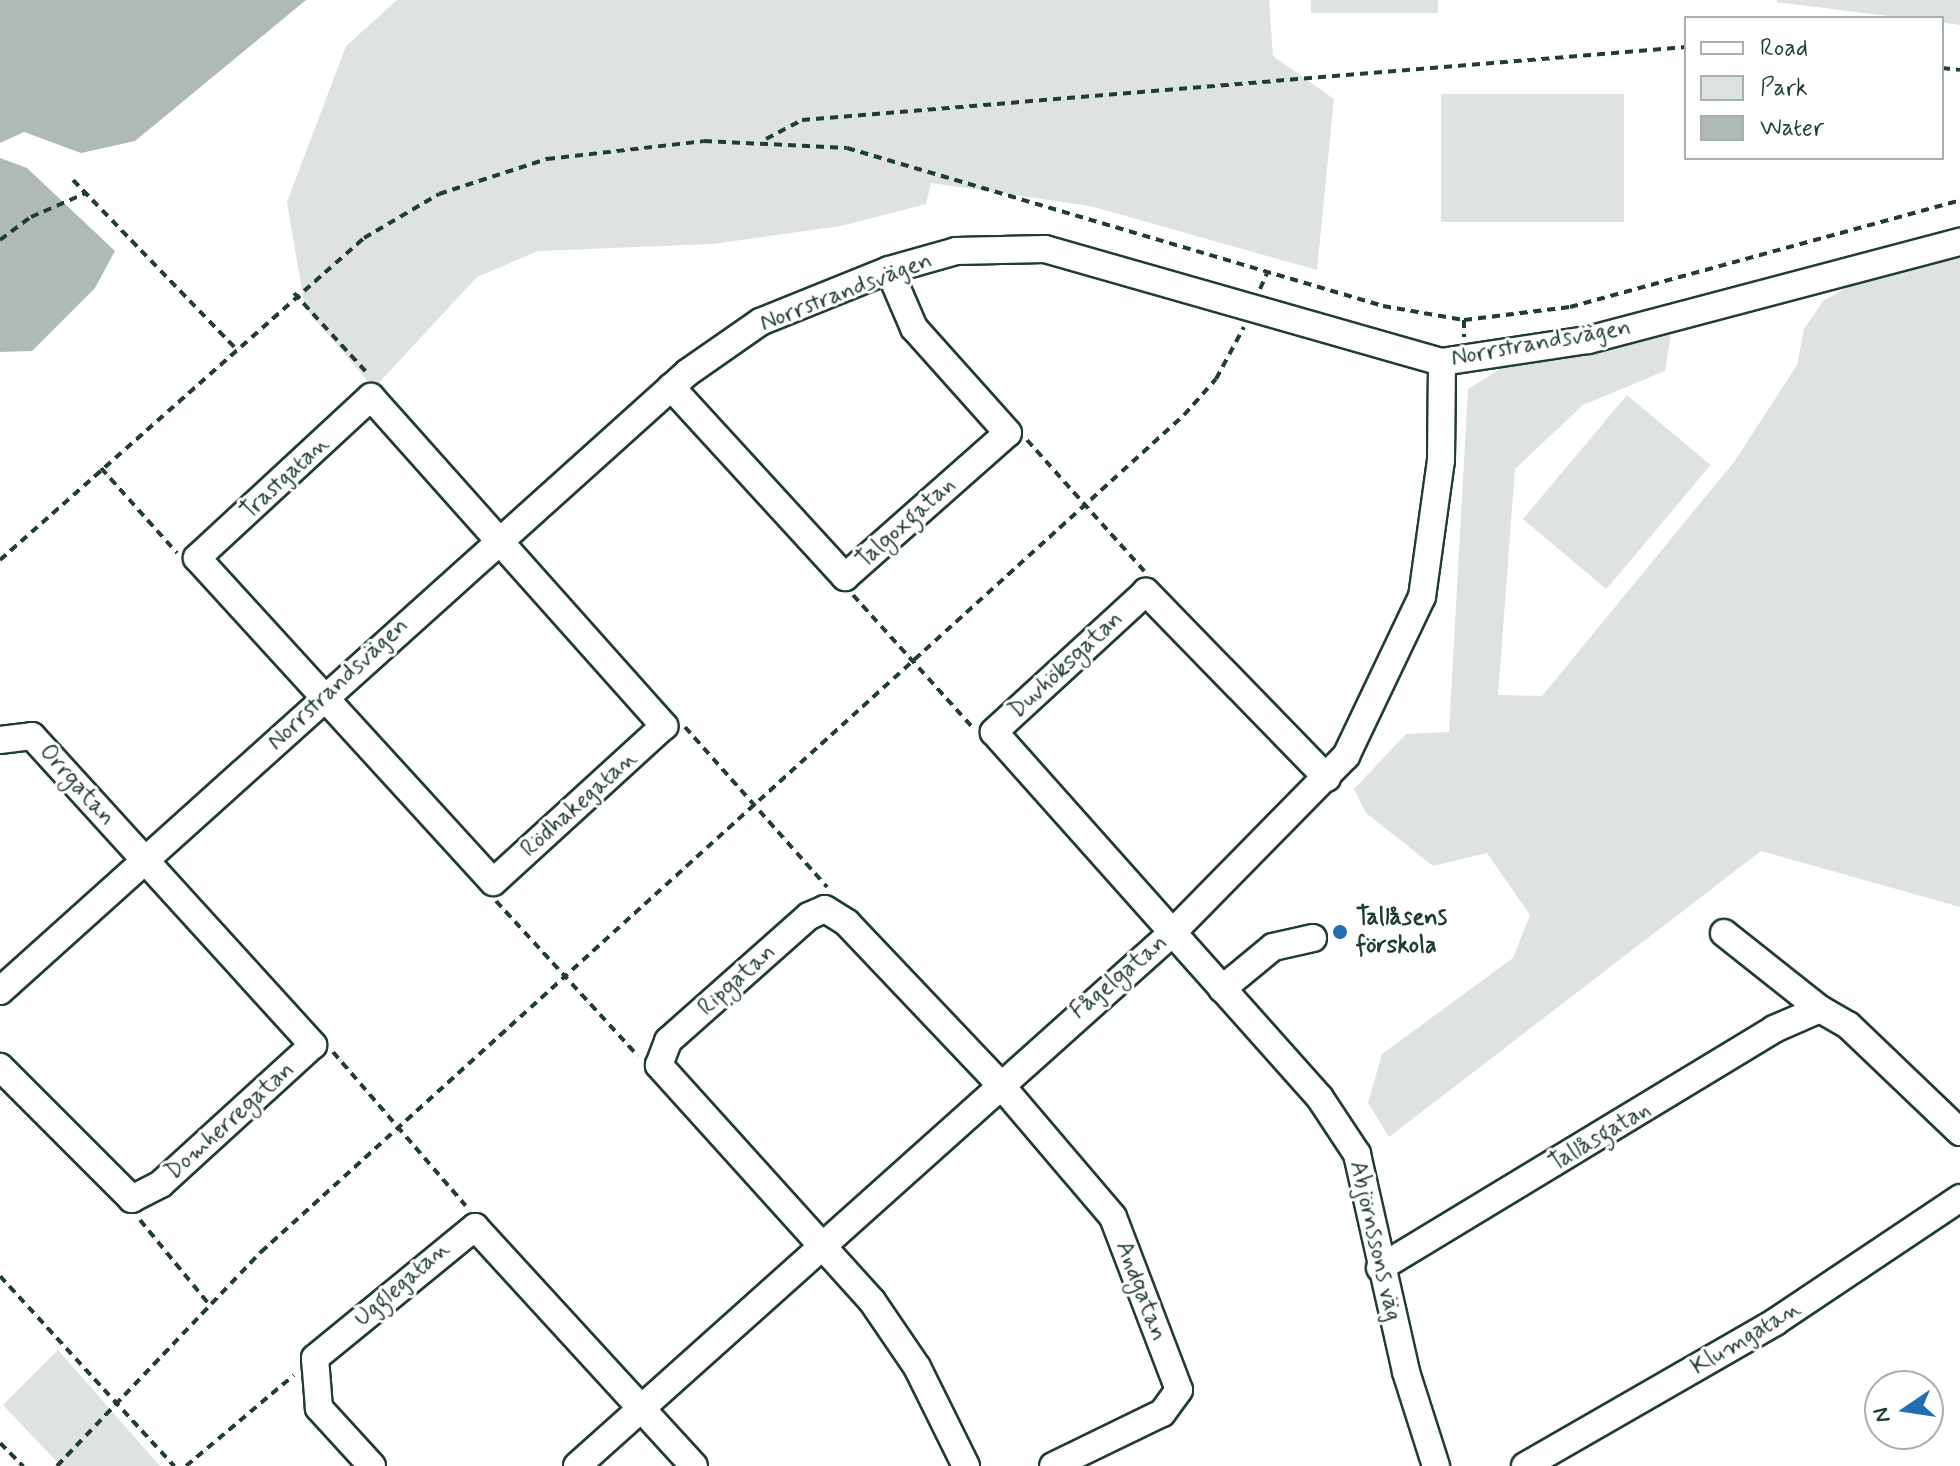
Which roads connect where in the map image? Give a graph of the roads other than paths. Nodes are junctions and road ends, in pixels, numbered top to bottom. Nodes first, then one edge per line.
1 (1960, 242) edge
2 (889, 270) junction
3 (1442, 362) junction
4 (671, 387) junction
5 (498, 538) junction
6 (322, 698) junction
7 (0, 740) edge
8 (1327, 778) junction
9 (144, 860) junction
10 (1724, 933) dead end
11 (1171, 934) junction
12 (1313, 938) dead end
13 (1222, 989) junction
14 (0, 991) edge
15 (1820, 1009) junction
16 (0, 1067) edge
17 (999, 1083) junction
18 (1960, 1132) edge
19 (1960, 1198) edge
20 (818, 1248) junction
21 (1380, 1268) junction
22 (643, 1406) junction
23 (372, 1466) edge
24 (577, 1466) edge
25 (694, 1466) edge
26 (966, 1466) edge
27 (1053, 1466) edge
28 (1436, 1466) edge
29 (1525, 1466) edge

1 - 3 street, Norrstrandsvägen
2 - 3 street, Norrstrandsvägen
2 - 4 street, Norrstrandsvägen
2 - 4 street, Talgoxgatan
3 - 8 street, Fågelgatan
4 - 5 street, Norrstrandsvägen
5 - 6 street, Norrstrandsvägen
5 - 6 street, Trastgatan
5 - 6 street, Rödhakegatan
6 - 9 street, Norrstrandsvägen
7 - 9 street, Orrgatan
8 - 11 street, Fågelgatan
8 - 11 street, Duvhöksgatan
9 - 14 street, Norrstrandsvägen
9 - 16 street, Domherregatan
10 - 15 street
11 - 13 street, Abjörnssons väg
11 - 17 street, Fågelgatan
12 - 13 street
13 - 21 street, Abjörnssons väg
15 - 18 street
15 - 21 street, Tallåsgatan
17 - 20 street, Fågelgatan
17 - 20 street, Ripgatan
17 - 27 street, Andgatan
19 - 29 street, Klumgatan
20 - 22 street, Fågelgatan
20 - 26 street
21 - 28 street, Abjörnssons väg
22 - 23 street, Ugglegatan
22 - 24 street, Fågelgatan
22 - 25 street, Ugglegatan

